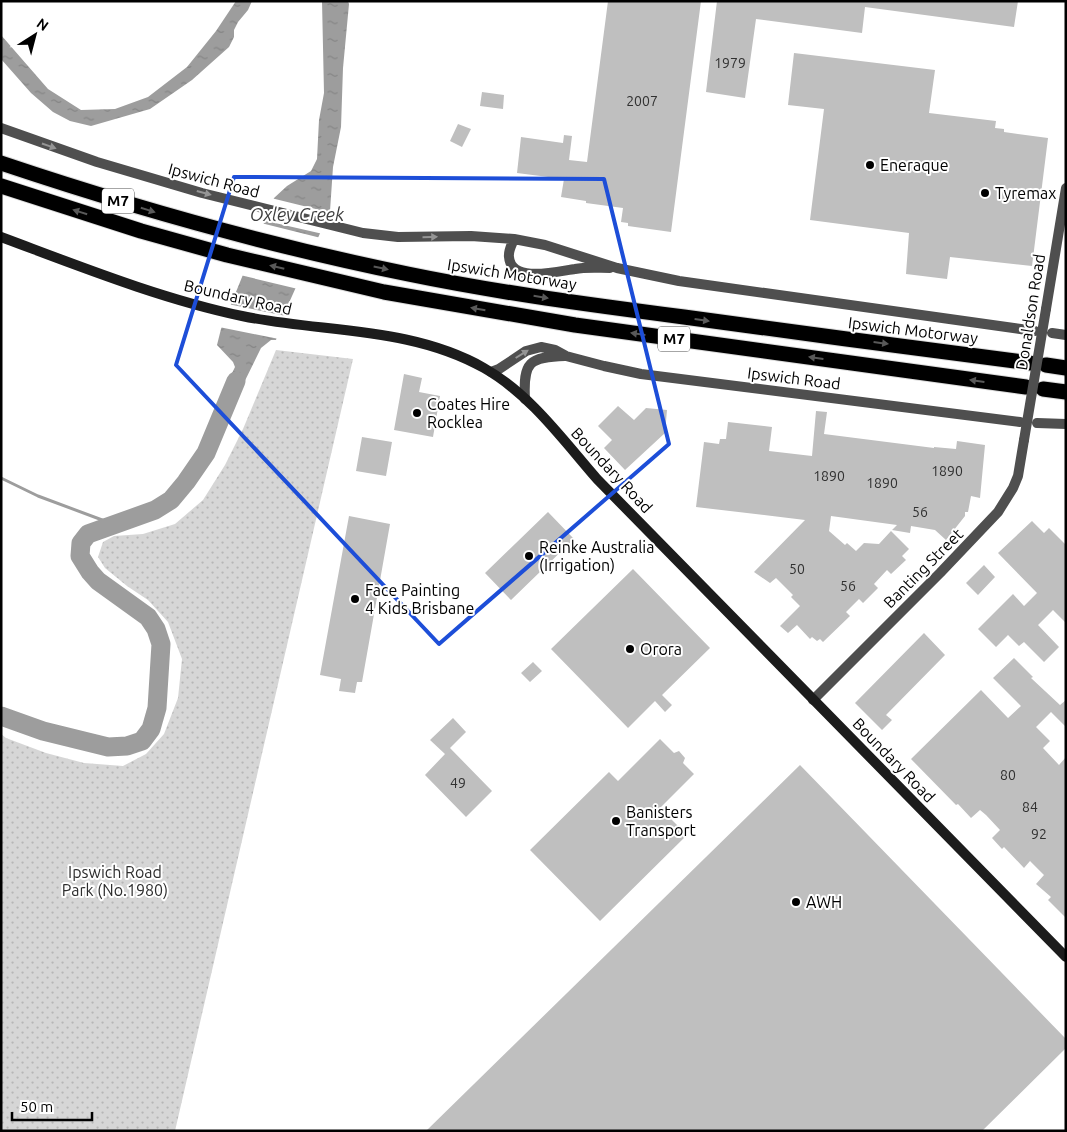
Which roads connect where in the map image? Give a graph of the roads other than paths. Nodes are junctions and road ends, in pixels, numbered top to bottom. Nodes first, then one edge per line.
1 (2, 129) edge
2 (1, 163) edge
3 (1, 186) edge
4 (1066, 188) edge
5 (1, 237) edge
6 (514, 239) junction
7 (617, 268) junction
8 (1035, 331) dead end
9 (1052, 333) dead end
10 (1066, 335) edge
11 (566, 356) junction
12 (1030, 363) dead end
13 (1046, 365) dead end
14 (1066, 368) edge
15 (491, 372) junction
16 (1026, 387) dead end
17 (1043, 390) dead end
18 (1066, 392) edge
19 (525, 398) junction
20 (1020, 422) dead end
21 (1037, 423) dead end
22 (1066, 424) edge
23 (1024, 440) joint
24 (813, 700) junction
25 (1064, 953) edge

1 -> 6 street, Ipswich Road
2 -> 12 highway, Ipswich Motorway / M7
16 -> 3 highway, M7
4 - 23 street, Donaldson Road, bridge
5 - 15 main road, Boundary Road
6 - 7 street, Ipswich Road
6 - 7 street, Ipswich Road
7 - 8 street, Ipswich Road
9 - 10 street
15 -> 11 street, Ipswich Road
11 - 19 street, Ipswich Road
11 - 20 street, Ipswich Road
13 - 14 highway
15 - 19 main road, Boundary Road
17 - 18 highway
19 - 24 main road, Boundary Road
21 - 22 street
23 - 24 street, Banting Street
24 - 25 main road, Boundary Road

